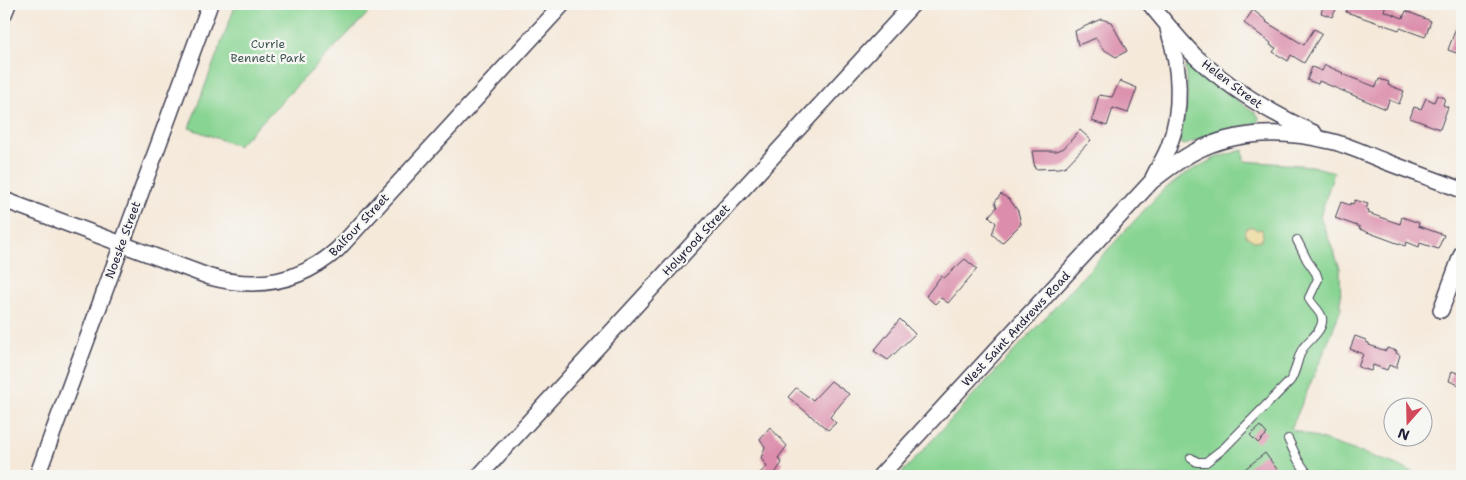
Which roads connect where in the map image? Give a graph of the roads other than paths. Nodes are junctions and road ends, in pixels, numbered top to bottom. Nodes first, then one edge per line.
1 (8, 4) edge
2 (210, 4) edge
3 (563, 4) edge
4 (912, 4) edge
5 (1150, 4) edge
6 (4, 14) edge
7 (1165, 23) junction
8 (1331, 141) junction
9 (1152, 181) junction
10 (1462, 190) edge
11 (4, 200) edge
12 (1297, 240) dead end
13 (121, 243) junction
14 (1462, 253) edge
15 (1441, 310) dead end
16 (1288, 439) dead end
17 (1191, 458) dead end
18 (37, 476) edge
19 (479, 476) edge
20 (880, 476) edge
21 (1309, 476) edge

1 - 6 street
2 - 13 street, Noeske Street
3 - 13 street, Balfour Street
4 - 19 street, Holyrood Street
5 - 7 street, Helen Street
7 - 8 street, Helen Street
7 - 9 street, West Saint Andrews Road
8 - 9 street, West Saint Andrews Road
8 - 10 street, West Saint Andrews Road
9 - 20 street, West Saint Andrews Road
11 - 13 street, Balfour Street
12 - 17 lane
13 - 18 street, Noeske Street
14 - 15 street
16 - 21 lane

